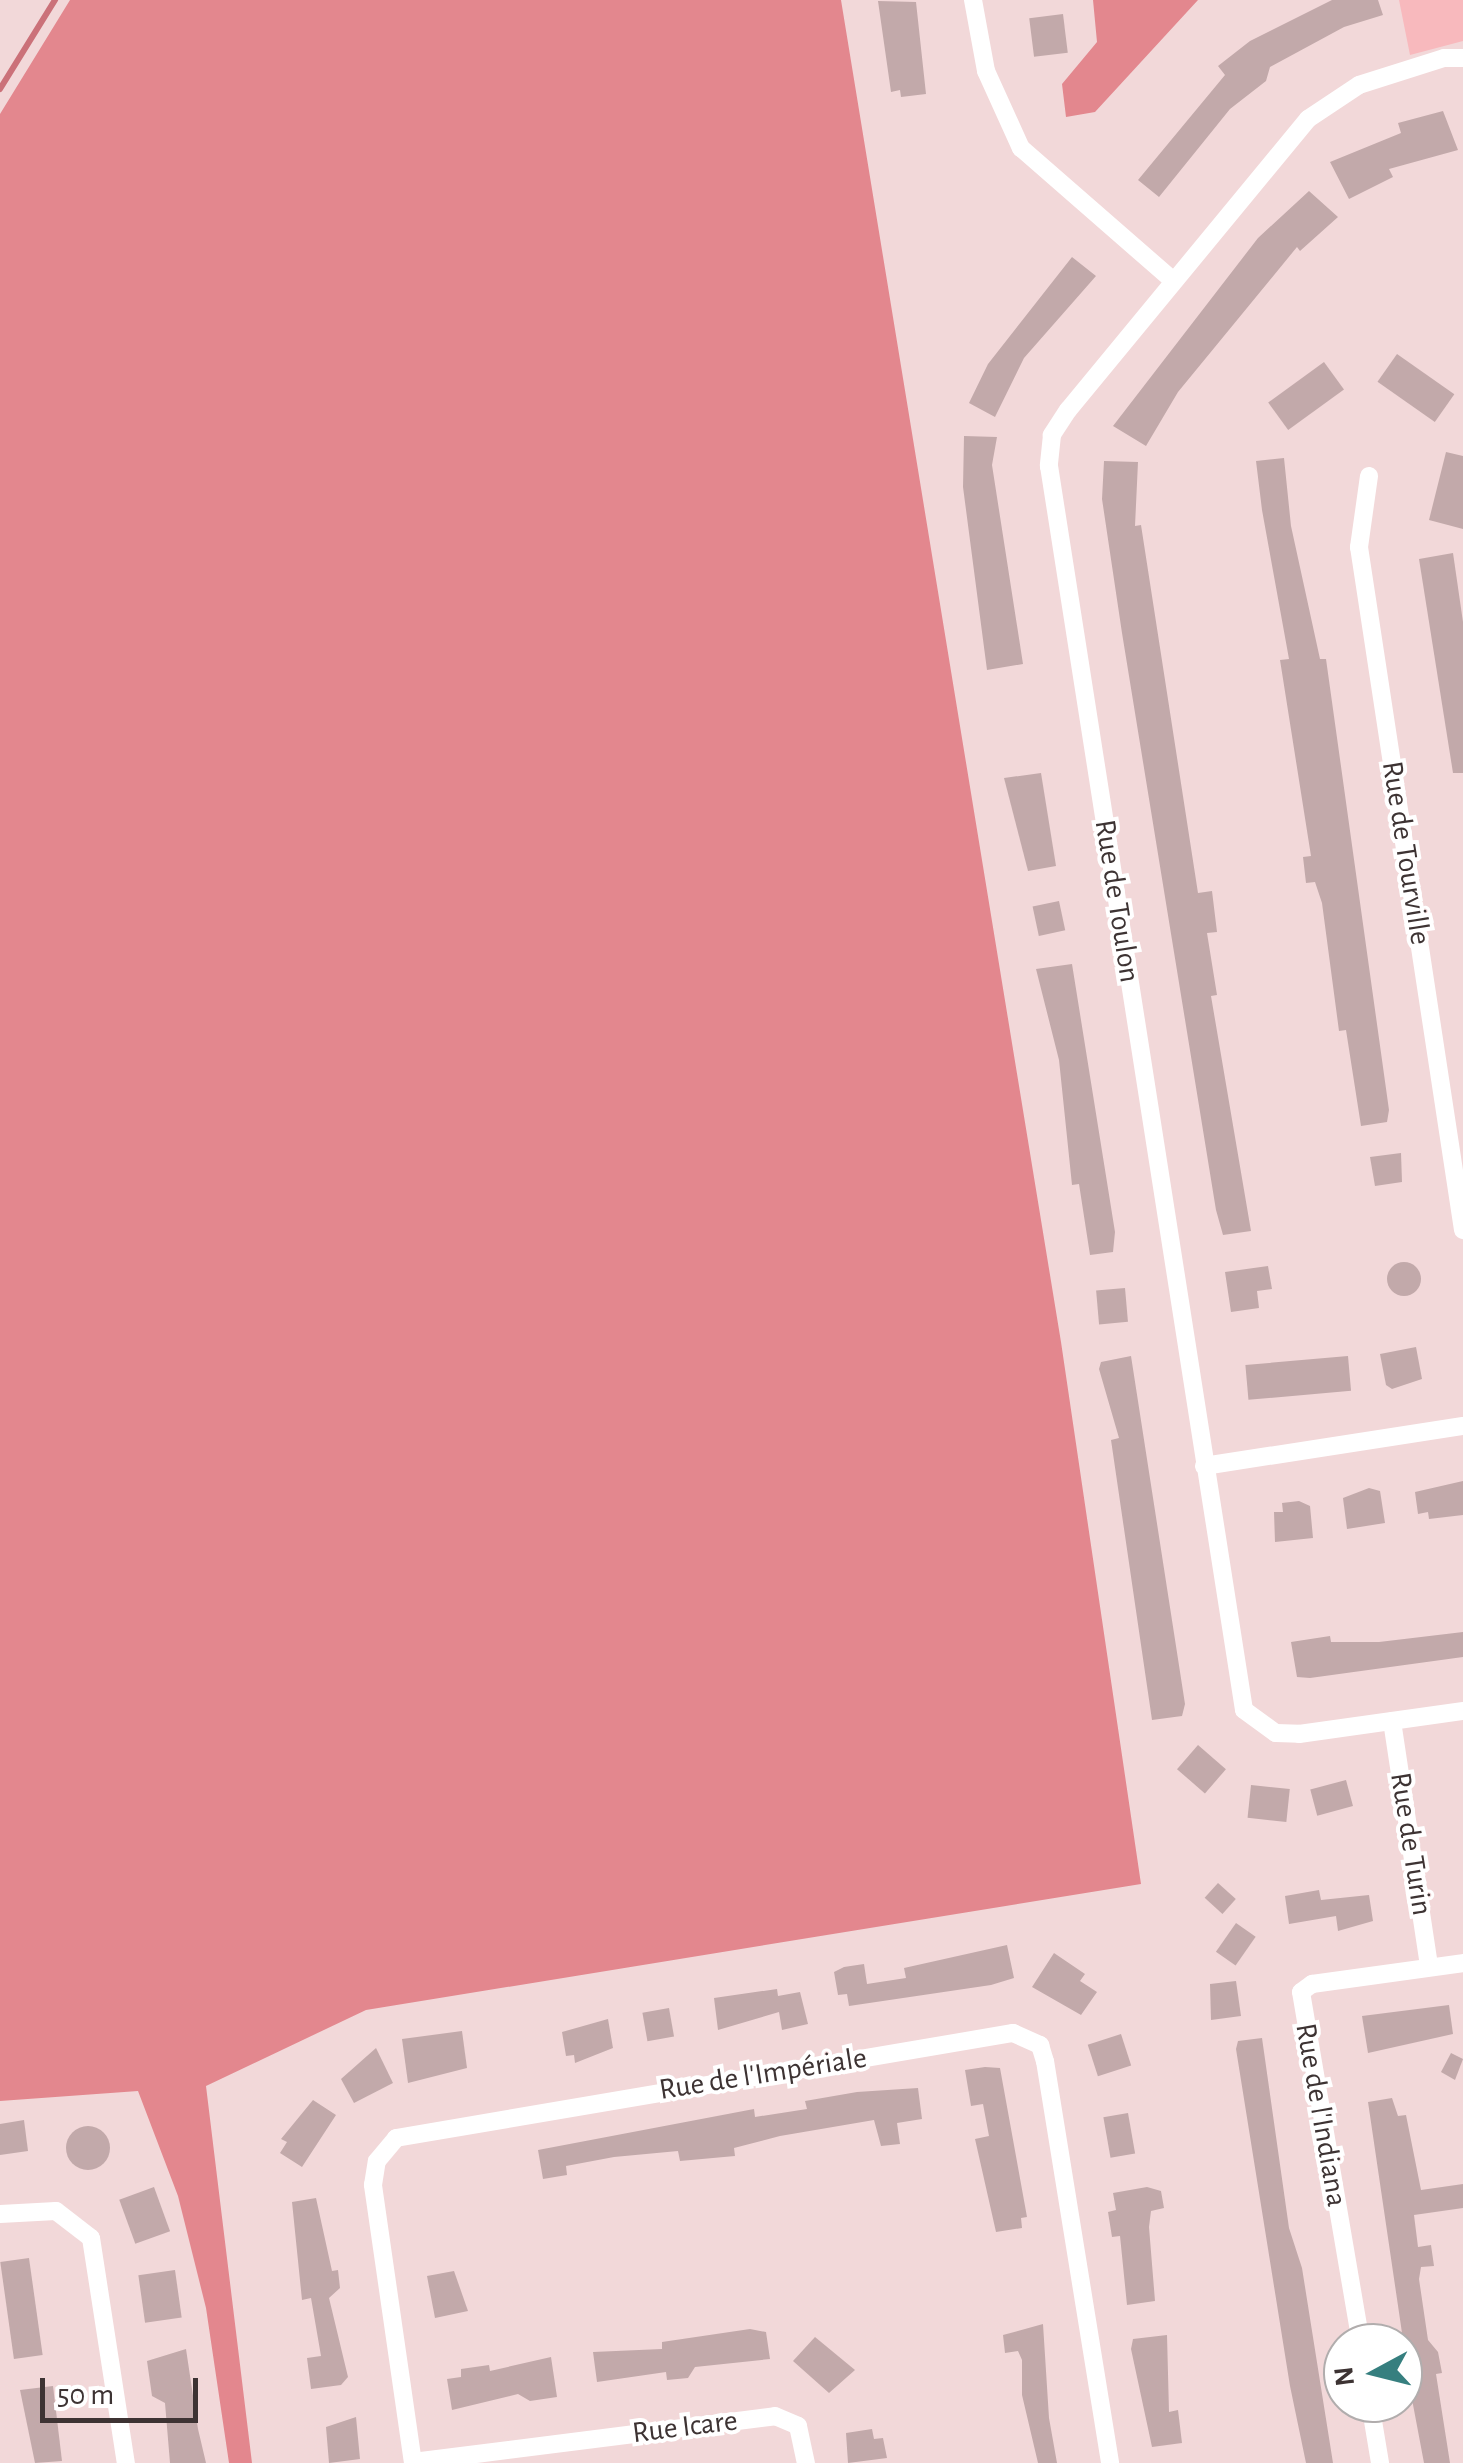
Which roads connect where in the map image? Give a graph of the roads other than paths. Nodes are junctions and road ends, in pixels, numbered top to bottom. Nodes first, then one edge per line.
1 (972, 0) edge
2 (1463, 58) edge
3 (1170, 279) junction
4 (1369, 476) dead end
5 (1463, 1230) edge
6 (1463, 1426) edge
7 (1204, 1466) junction
8 (1463, 1711) edge
9 (1392, 1721) junction
10 (1463, 1963) edge
11 (1429, 1968) junction
12 (0, 2214) edge
13 (1357, 2323) edge
14 (1373, 2423) edge
15 (126, 2463) edge
16 (413, 2463) edge
17 (806, 2463) edge
18 (1110, 2463) edge
19 (1380, 2463) edge

1 - 3 street
2 - 3 street, Rue de Toulon
3 - 7 street, Rue de Toulon
4 - 5 street, Rue de Tourville
6 - 7 street
7 - 9 street, Rue de Toulon
8 - 9 street, Rue de Toulon
9 - 11 street, Rue de Turin
10 - 11 street, Rue de l'Indiana
11 - 13 street, Rue de l'Indiana
12 - 15 street
14 - 19 street
16 - 17 street, Rue Icare
16 - 18 street, Rue de l'Impériale

